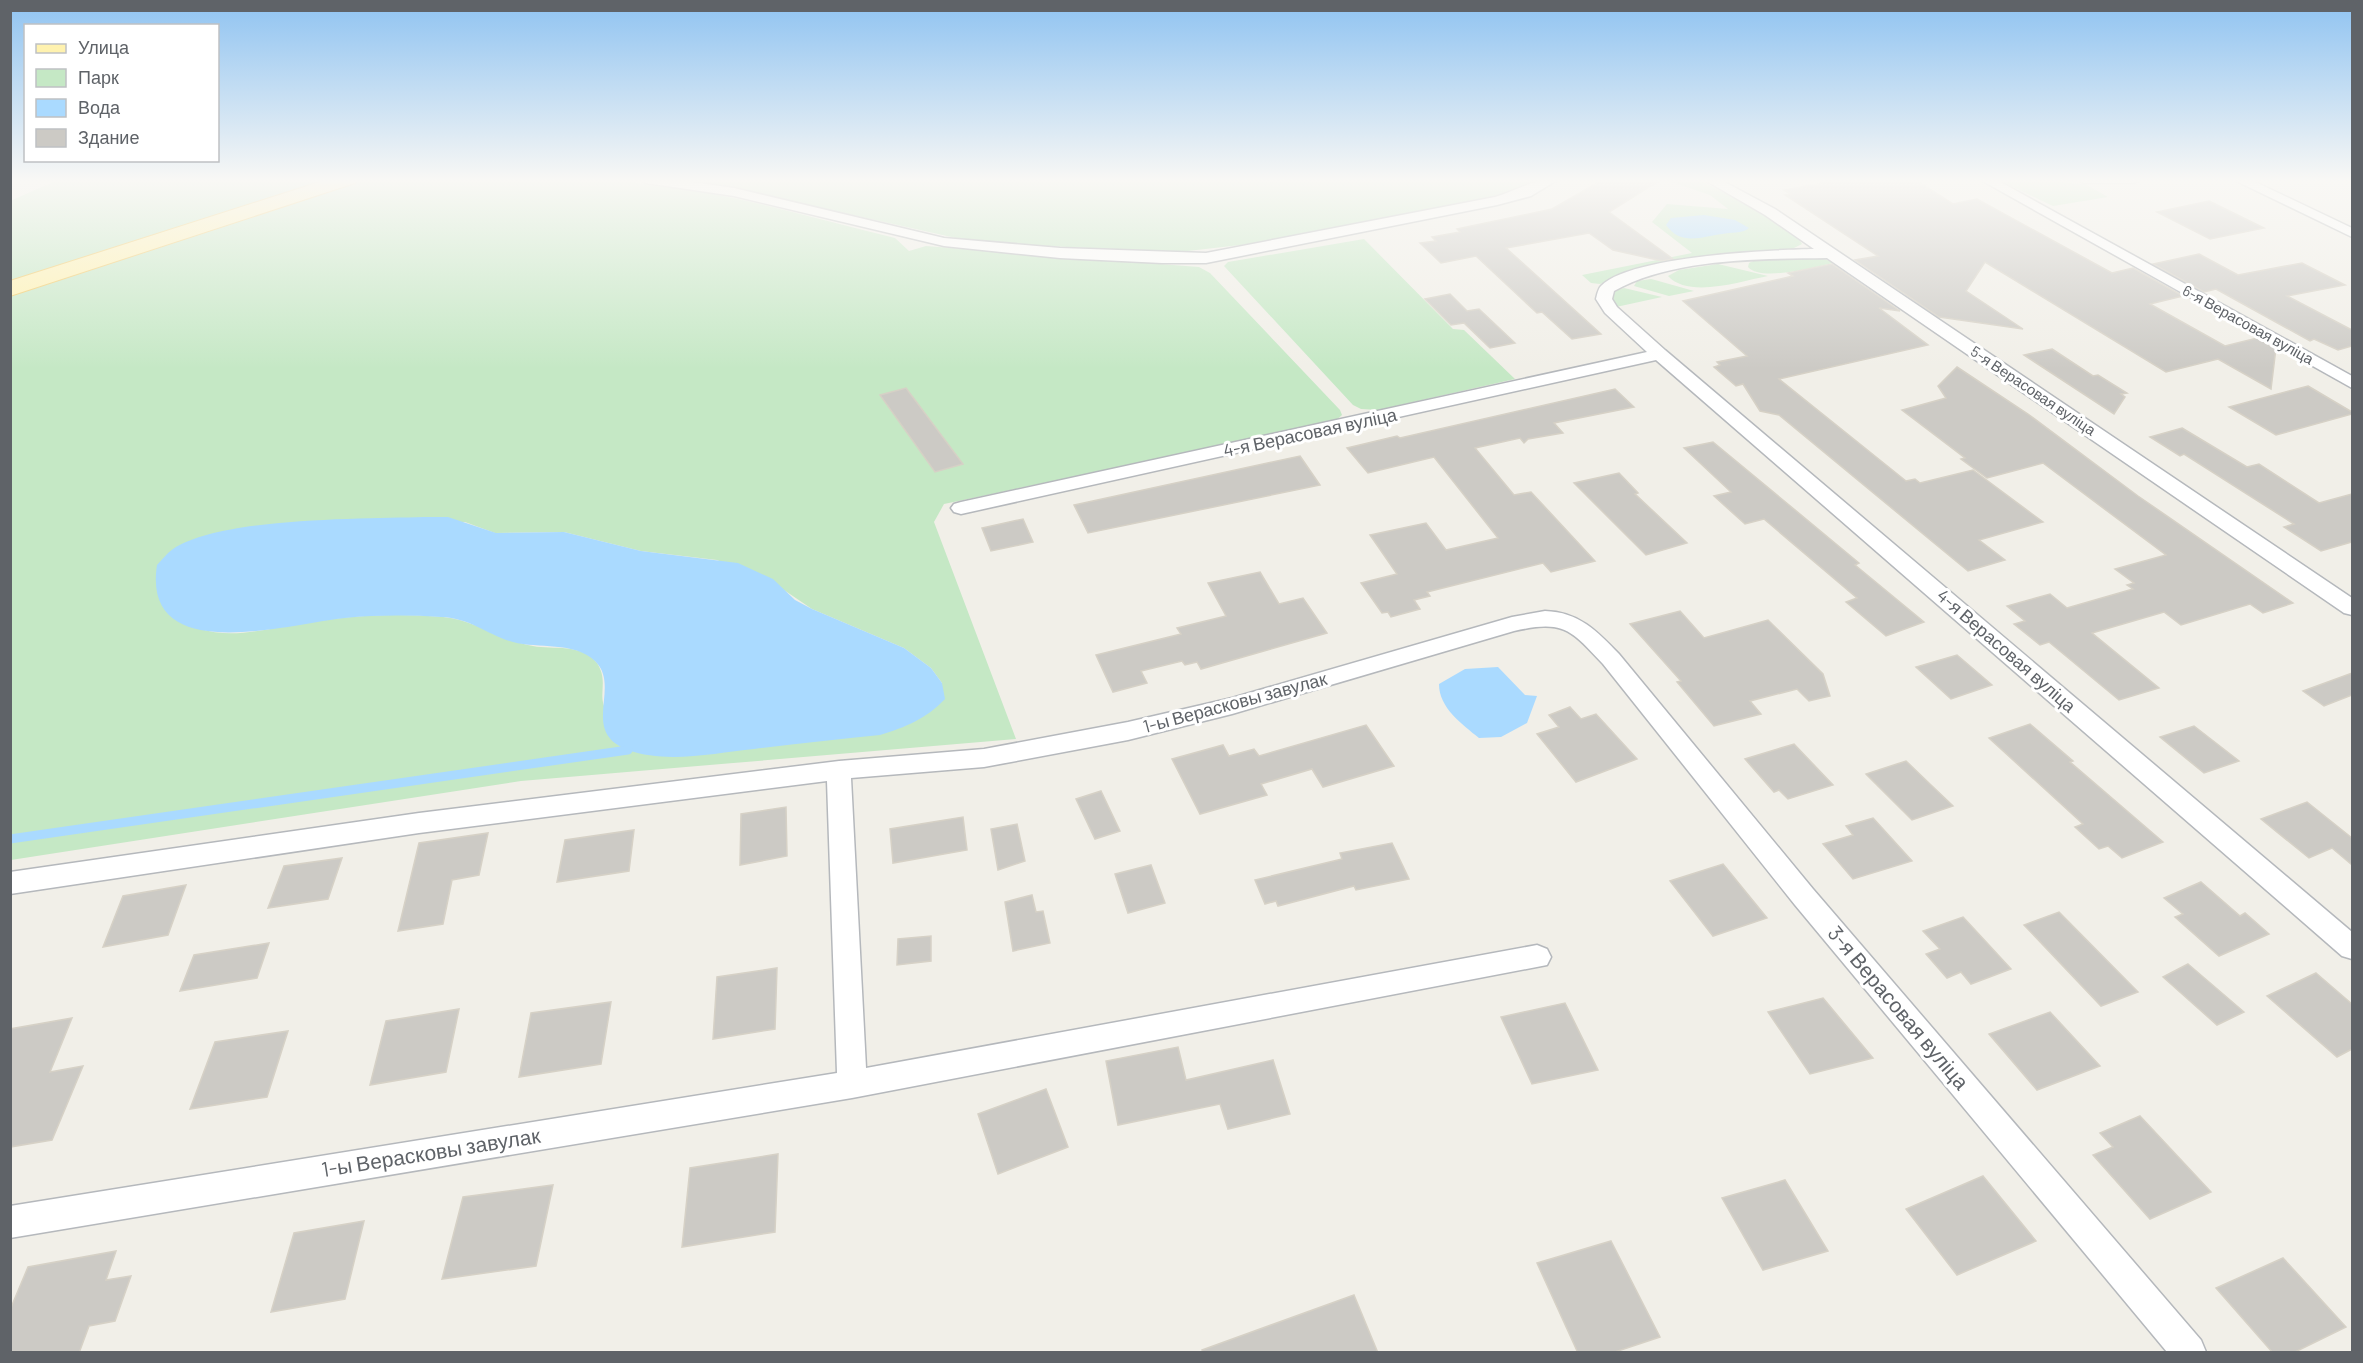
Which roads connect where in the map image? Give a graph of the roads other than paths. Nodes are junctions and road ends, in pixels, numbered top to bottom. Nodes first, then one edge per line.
1 (151, 243) edge
2 (948, 243) edge
3 (1288, 243) edge
4 (1815, 243) edge
5 (2101, 243) edge
6 (1830, 253) junction
7 (10, 289) edge
8 (1659, 354) junction
9 (2352, 383) edge
10 (961, 508) dead end
11 (2352, 608) edge
12 (1611, 659) joint
13 (839, 770) junction
14 (10, 883) edge
15 (2352, 948) edge
16 (1537, 957) dead end
17 (852, 1084) junction
18 (10, 1222) edge
19 (2189, 1353) edge

1 - 7 main road
2 - 3 street
4 - 6 street, 5-я Верасовая вуліца
5 - 9 street, 6-я Верасовая вуліца
6 - 8 street, 4-я Верасовая вуліца
6 - 11 street, 5-я Верасовая вуліца
8 - 10 street, 4-я Верасовая вуліца
8 - 15 street, 4-я Верасовая вуліца
12 - 13 street, 1-ы Верасковы завулак
12 - 19 street, 3-я Верасовая вуліца
13 - 14 street, 1-ы Верасковы завулак
13 - 17 street
16 - 17 street, 1-ы Верасковы завулак
17 - 18 street, 1-ы Верасковы завулак

